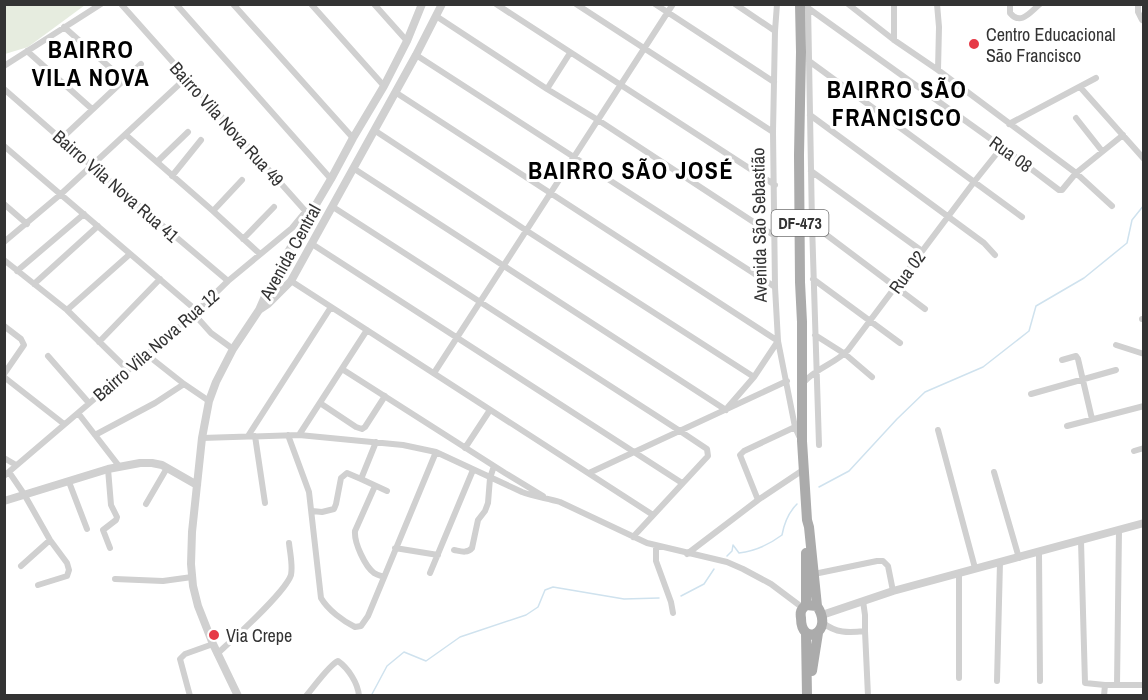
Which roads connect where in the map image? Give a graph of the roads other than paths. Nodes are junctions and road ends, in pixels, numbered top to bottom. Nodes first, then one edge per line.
1 (101, 4) edge
2 (121, 4) edge
3 (176, 4) edge
4 (233, 4) edge
5 (311, 4) edge
6 (374, 4) edge
7 (422, 4) edge
8 (442, 4) edge
9 (496, 4) edge
10 (576, 4) edge
11 (655, 4) edge
12 (673, 4) edge
13 (735, 4) edge
14 (777, 4) edge
15 (894, 4) edge
16 (938, 4) edge
17 (1010, 4) edge
18 (1040, 4) edge
19 (1138, 4) edge
20 (850, 5) edge
21 (805, 6) edge
22 (668, 13) junction
23 (436, 16) junction
24 (1142, 20) edge
25 (64, 27) junction
26 (775, 31) junction
27 (894, 40) junction
28 (407, 41) junction
29 (645, 49) junction
30 (27, 51) junction
31 (570, 53) junction
32 (416, 55) junction
33 (809, 61) junction
34 (141, 64) dead end
35 (4, 66) edge
36 (938, 70) junction
37 (186, 78) junction
38 (1096, 78) dead end
39 (124, 80) junction
40 (774, 82) junction
41 (620, 85) junction
42 (384, 86) junction
43 (1080, 87) junction
44 (4, 89) edge
45 (547, 89) junction
46 (395, 92) junction
47 (92, 110) junction
48 (810, 115) junction
49 (1076, 118) dead end
50 (598, 120) junction
51 (1009, 124) junction
52 (374, 130) junction
53 (188, 132) dead end
54 (773, 132) junction
55 (126, 135) junction
56 (1123, 135) junction
57 (61, 138) junction
58 (353, 138) junction
59 (201, 140) dead end
60 (4, 146) edge
61 (1002, 147) junction
62 (1102, 151) junction
63 (575, 157) junction
64 (1143, 159) edge
65 (157, 162) junction
66 (92, 166) junction
67 (353, 168) junction
68 (811, 171) junction
69 (1076, 173) junction
70 (172, 176) junction
71 (331, 179) junction
72 (242, 180) dead end
73 (974, 182) junction
74 (775, 185) junction
75 (60, 194) junction
76 (551, 194) junction
77 (4, 204) edge
78 (1112, 206) dead end
79 (274, 207) dead end
80 (333, 207) junction
81 (213, 211) junction
82 (84, 214) junction
83 (308, 214) junction
84 (948, 217) junction
85 (1022, 217) dead end
86 (27, 224) junction
87 (812, 224) junction
88 (98, 226) junction
89 (527, 231) junction
90 (776, 236) junction
91 (243, 239) junction
92 (4, 242) edge
93 (312, 244) junction
94 (922, 251) junction
95 (288, 252) junction
96 (130, 254) junction
97 (260, 254) junction
98 (995, 255) dead end
99 (4, 260) edge
100 (303, 260) junction
101 (504, 266) junction
102 (17, 271) junction
103 (160, 279) junction
104 (813, 279) junction
105 (291, 281) junction
106 (228, 282) junction
107 (34, 284) junction
108 (775, 287) junction
109 (896, 287) junction
110 (481, 302) junction
111 (331, 307) junction
112 (925, 309) dead end
113 (67, 310) junction
114 (259, 310) junction
115 (196, 313) junction
116 (871, 321) junction
117 (4, 326) edge
118 (367, 330) junction
119 (815, 335) junction
120 (457, 339) junction
121 (778, 341) junction
122 (99, 342) junction
123 (900, 343) dead end
124 (1116, 345) dead end
125 (233, 349) junction
126 (146, 354) junction
127 (845, 354) junction
128 (1143, 354) edge
129 (48, 356) dead end
130 (1062, 360) dead end
131 (342, 369) junction
132 (128, 370) junction
133 (816, 370) junction
134 (1116, 370) dead end
135 (434, 373) junction
136 (4, 375) edge
137 (754, 377) junction
138 (872, 377) dead end
139 (1082, 378) junction
140 (787, 381) junction
141 (184, 384) junction
142 (802, 384) junction
143 (1031, 394) dead end
144 (385, 396) junction
145 (208, 401) junction
146 (320, 403) junction
147 (89, 404) junction
148 (1143, 405) edge
149 (490, 410) junction
150 (726, 410) junction
151 (78, 413) junction
152 (1092, 419) junction
153 (64, 424) junction
154 (1067, 426) dead end
155 (795, 427) junction
156 (938, 430) dead end
157 (680, 431) junction
158 (95, 435) junction
159 (288, 435) junction
160 (299, 435) junction
161 (252, 436) junction
162 (202, 438) junction
163 (802, 441) junction
164 (376, 442) junction
165 (819, 445) dead end
166 (465, 448) junction
167 (1143, 448) edge
168 (1134, 451) dead end
169 (435, 452) junction
170 (634, 453) junction
171 (4, 458) edge
172 (16, 465) junction
173 (119, 466) junction
174 (494, 466) junction
175 (167, 468) junction
176 (108, 469) junction
177 (473, 470) junction
178 (804, 470) junction
179 (994, 472) dead end
180 (589, 473) junction
181 (7, 474) edge
182 (490, 478) junction
183 (361, 479) junction
184 (69, 482) junction
185 (682, 483) junction
186 (197, 485) junction
187 (375, 486) junction
188 (387, 491) dead end
189 (24, 494) junction
190 (546, 498) junction
191 (4, 501) edge
192 (758, 501) junction
193 (266, 503) dead end
194 (146, 504) dead end
195 (312, 511) junction
196 (653, 514) junction
197 (807, 520) junction
198 (1143, 523) edge
199 (87, 529) dead end
200 (1119, 530) junction
201 (633, 537) junction
202 (50, 540) junction
203 (1081, 541) junction
204 (289, 543) dead end
205 (656, 546) junction
206 (110, 548) dead end
207 (395, 548) junction
208 (454, 550) dead end
209 (1039, 553) junction
210 (687, 554) junction
211 (438, 555) junction
212 (1019, 558) junction
213 (1000, 562) junction
214 (21, 566) dead end
215 (975, 568) junction
216 (430, 573) dead end
217 (959, 573) junction
218 (814, 574) junction
219 (192, 577) junction
220 (384, 578) junction
221 (115, 579) dead end
222 (38, 585) dead end
223 (892, 591) junction
224 (863, 601) junction
225 (673, 613) dead end
226 (815, 615) junction
227 (865, 631) junction
228 (806, 633) junction
229 (213, 644) junction
230 (217, 654) junction
231 (959, 678) dead end
232 (997, 681) dead end
233 (1040, 681) dead end
234 (1105, 685) junction
235 (1118, 685) junction
236 (1143, 685) edge
237 (190, 696) edge
238 (238, 696) edge
239 (306, 696) edge
240 (359, 696) edge
241 (807, 696) edge
242 (868, 696) edge
243 (1104, 696) edge

1 - 25 street
2 - 37 street, Bairro Vila Nova Rua 49
3 - 71 street
4 - 58 street
5 - 42 street
6 - 28 street
7 - 28 street, Avenida Central
8 - 23 street, Avenida Central
9 - 31 street
10 - 29 street
11 - 22 street
12 - 22 street
13 - 26 street
14 - 26 street, Avenida São Sebastião
15 - 27 street
16 - 36 street
17 - 18 street
19 - 24 street
20 - 27 street
21 - 33 street
21 - 61 street, Rua 08
21 - 142 main road, Avenida São Sebastião / DF-473
22 - 29 street
22 - 40 street
23 - 32 street, Avenida Central
23 - 45 street
25 - 30 street
25 - 39 street
26 - 40 street, Avenida São Sebastião
27 - 36 street
28 - 42 street, Avenida Central
29 - 41 street
29 - 54 street
30 - 35 street
30 - 47 street
31 - 41 street
31 - 45 street
32 - 46 street, Avenida Central
32 - 63 street
33 - 48 street
33 - 73 street
34 - 39 street
36 - 51 street
37 - 55 street
37 - 83 street, Bairro Vila Nova Rua 49
38 - 43 street
39 - 47 street
40 - 54 street, Avenida São Sebastião
41 - 50 street
41 - 74 street
42 - 58 street, Avenida Central
43 - 51 street
43 - 56 street
44 - 57 street, Bairro Vila Nova Rua 41
45 - 50 street
46 - 52 street, Avenida Central
46 - 76 street
47 - 57 street
48 - 68 street
48 - 84 street
49 - 62 street
50 - 63 street
50 - 90 street
51 - 69 street
52 - 67 street, Avenida Central
52 - 89 street
53 - 65 street
54 - 74 street, Avenida São Sebastião
55 - 65 street
55 - 66 street
56 - 62 street
56 - 64 street
57 - 66 street, Bairro Vila Nova Rua 41
58 - 71 street, Avenida Central
59 - 70 street
60 - 75 street
61 - 69 street, Rua 08
61 - 73 street, Rua 02
62 - 69 street
63 - 76 street
63 - 108 street
65 - 70 street
66 - 75 street
66 - 106 street, Bairro Vila Nova Rua 41
67 - 80 street, Avenida Central
67 - 101 street
68 - 87 street
68 - 94 street
69 - 78 street
70 - 81 street
71 - 83 street, Avenida Central
72 - 81 street
73 - 84 street, Rua 02
73 - 85 street
74 - 90 street, Avenida São Sebastião
75 - 82 street
75 - 86 street
76 - 89 street
76 - 121 street
77 - 86 street
79 - 91 street
80 - 93 street, Avenida Central
80 - 110 street
81 - 91 street
82 - 88 street
82 - 102 street
83 - 95 street, Avenida Central
83 - 97 street, Bairro Vila Nova Rua 12
84 - 94 street, Rua 02
84 - 98 street
86 - 92 street
87 - 104 street
87 - 109 street
88 - 96 street
88 - 107 street
89 - 101 street
89 - 137 street
90 - 108 street, Avenida São Sebastião
91 - 97 street
93 - 100 street, Avenida Central
93 - 120 street
94 - 109 street, Rua 02
95 - 100 street
95 - 114 street, Avenida Central
96 - 103 street
96 - 113 street
97 - 106 street, Bairro Vila Nova Rua 12
99 - 102 street
100 - 105 street, Avenida Central
101 - 110 street
101 - 150 street
102 - 107 street
103 - 115 street
103 - 122 street
104 - 116 street
104 - 119 street
105 - 111 street
105 - 114 street, Avenida Central
106 - 115 street, Bairro Vila Nova Rua 12
107 - 113 street
108 - 121 street, Avenida São Sebastião
109 - 112 street
109 - 116 street, Rua 02
110 - 120 street
110 - 157 street
111 - 118 street
111 - 161 street
113 - 122 street
114 - 125 street
115 - 125 street
115 - 126 street, Bairro Vila Nova Rua 12
116 - 123 street
116 - 127 street, Rua 02
117 - 136 street
118 - 131 street
118 - 135 street
119 - 127 street
119 - 133 street
120 - 135 street
120 - 170 street
121 - 137 street
121 - 140 street, Avenida São Sebastião
122 - 132 street
124 - 128 street
125 - 145 street
126 - 132 street, Bairro Vila Nova Rua 12
126 - 141 street
127 - 133 street, Rua 02
127 - 138 street
129 - 147 street
130 - 139 street
131 - 144 street
131 - 146 street
132 - 147 street, Bairro Vila Nova Rua 12
133 - 142 street, Rua 02
133 - 165 street
134 - 139 street
135 - 149 street
136 - 153 street
137 - 150 street
139 - 143 street
139 - 152 street
140 - 150 street
140 - 155 street, Avenida São Sebastião
141 - 145 street
141 - 158 street
142 - 163 main road, Avenida São Sebastião / DF-473
144 - 146 street
144 - 166 street
145 - 162 street
146 - 160 street
147 - 151 street, Bairro Vila Nova Rua 12
148 - 152 street
149 - 166 street
149 - 180 street
150 - 157 street
151 - 153 street, Bairro Vila Nova Rua 12
151 - 158 street
152 - 154 street
153 - 172 street, Bairro Vila Nova Rua 12
155 - 163 street, Avenida São Sebastião
155 - 192 street
156 - 215 street
157 - 170 street
157 - 185 street
158 - 173 street
159 - 160 street
159 - 161 street
159 - 195 street
160 - 164 street
161 - 162 street
161 - 193 street
162 - 186 street
163 - 178 main road, Avenida São Sebastião / DF-473
164 - 169 street
164 - 183 street
166 - 174 street
167 - 168 street
169 - 177 street
169 - 207 street
170 - 180 street
170 - 185 street
171 - 172 street
172 - 181 street, Bairro Vila Nova Rua 12
173 - 175 street
173 - 176 street
174 - 182 street
174 - 190 street
175 - 186 street
175 - 194 street
176 - 184 street
176 - 206 street
177 - 182 street
177 - 211 street
178 - 192 street
178 - 197 main road, Avenida São Sebastião / DF-473
179 - 212 street
180 - 196 street
181 - 189 street
182 - 190 street
182 - 208 street
183 - 187 street
183 - 195 street
184 - 189 street
184 - 199 street
185 - 196 street
186 - 219 street
187 - 188 street
187 - 220 street
189 - 191 street
189 - 202 street
190 - 201 street
192 - 210 street
195 - 220 street
196 - 201 street
197 - 218 main road, Avenida São Sebastião / DF-473
197 - 226 main road, Avenida São Sebastião / DF-473
198 - 200 street
200 - 203 street
200 - 235 street
201 - 205 street
202 - 214 street
202 - 222 street
203 - 209 street
203 - 234 street
204 - 230 street
205 - 210 street
205 - 225 street
207 - 211 street
207 - 220 street
209 - 212 street
209 - 233 street
210 - 226 street
211 - 216 street
212 - 213 street
213 - 215 street
213 - 232 street
215 - 217 street
217 - 223 street
217 - 231 street
218 - 223 street
218 - 226 main road, Avenida São Sebastião / DF-473
219 - 221 street
219 - 229 street
223 - 224 street
224 - 226 street
224 - 227 street
226 - 227 street
226 - 228 main road
226 - 228 main road, Avenida São Sebastião / DF-473
226 - 241 main road, Avenida São Sebastião / DF-473
227 - 242 street
228 - 241 main road, Avenida São Sebastião / DF-473
229 - 230 street
229 - 237 street
230 - 238 street
234 - 235 street
234 - 243 street
235 - 236 street
239 - 240 street

